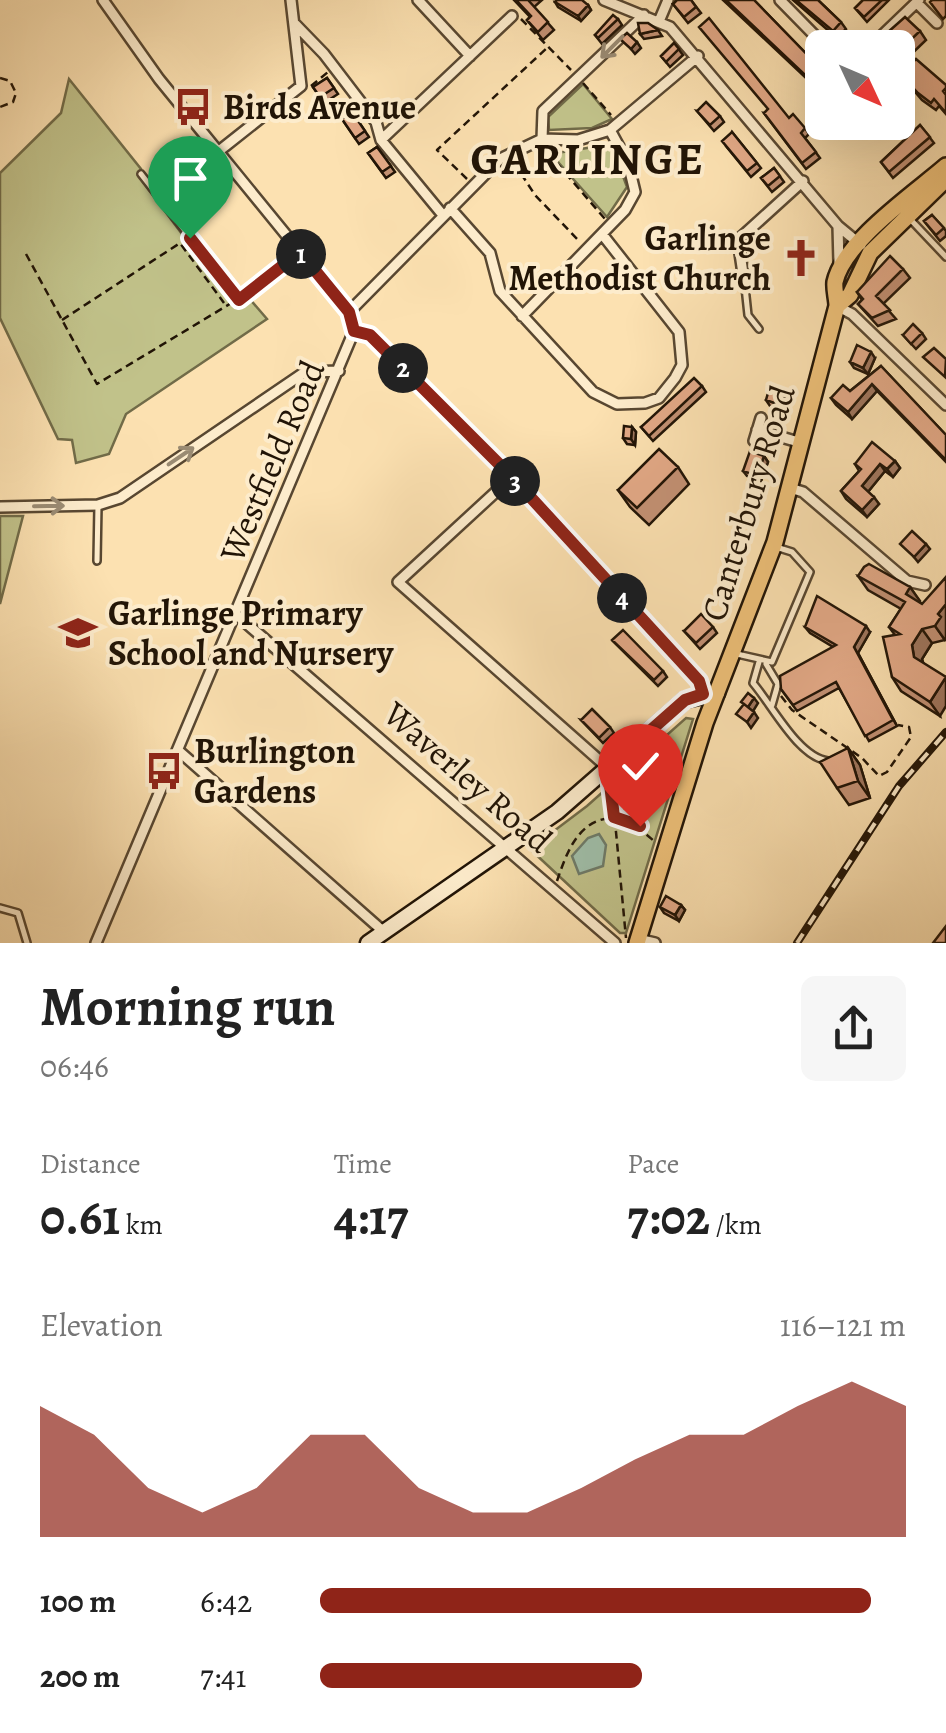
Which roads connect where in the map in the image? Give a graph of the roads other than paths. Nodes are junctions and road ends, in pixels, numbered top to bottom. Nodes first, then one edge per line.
1 (103, 0) edge
2 (292, 0) edge
3 (418, 0) edge
4 (604, 0) edge
5 (668, 0) edge
6 (780, 0) edge
7 (918, 1) edge
8 (644, 14) junction
9 (514, 15) road end
10 (660, 19) junction
11 (294, 22) junction
12 (936, 23) edge
13 (809, 30) edge
14 (888, 30) edge
15 (470, 56) junction
16 (698, 56) junction
17 (614, 127) junction
18 (381, 140) junction
19 (548, 140) junction
20 (219, 151) junction
21 (946, 166) edge
22 (142, 174) dead end
23 (946, 180) edge
24 (803, 181) junction
25 (446, 211) junction
26 (907, 216) junction
27 (838, 226) junction
28 (602, 234) junction
29 (865, 249) junction
30 (300, 252) junction
31 (946, 256) edge
32 (758, 267) dead end
33 (744, 272) junction
34 (836, 282) junction
35 (745, 287) joint
36 (837, 306) junction
37 (349, 312) junction
38 (522, 316) junction
39 (760, 329) dead end
40 (354, 331) junction
41 (339, 371) junction
42 (945, 403) edge
43 (761, 418) dead end
44 (758, 430) junction
45 (754, 441) dead end
46 (802, 442) junction
47 (512, 477) junction
48 (790, 488) junction
49 (0, 506) edge
50 (98, 506) junction
51 (774, 546) junction
52 (97, 560) dead end
53 (925, 585) dead end
54 (238, 616) junction
55 (734, 653) junction
56 (762, 663) junction
57 (710, 694) junction
58 (772, 705) junction
59 (180, 752) junction
60 (839, 754) edge
61 (608, 768) junction
62 (507, 847) junction
63 (0, 908) edge
64 (384, 932) junction
65 (634, 940) edge
66 (101, 941) edge
67 (27, 943) edge
68 (368, 943) edge
69 (614, 943) edge
70 (655, 943) edge

1 - 20 street
2 - 11 street
3 - 15 street
4 - 8 street
5 - 10 street
6 - 13 street
7 - 12 street
7 - 14 street
8 - 10 street
8 -> 19 street
9 - 15 street
10 - 16 street
11 - 18 street
11 - 20 street
15 - 18 street
16 - 17 street
16 - 24 street
17 - 19 street
17 - 28 street
18 - 25 street
19 - 25 street
20 - 30 street
21 - 29 highway, Canterbury Road
22 - 30 lane
23 - 26 highway, Canterbury Road
24 - 27 street
24 - 33 street
25 - 37 street
25 - 38 street
26 - 29 highway, Canterbury Road
26 - 31 lane
27 - 29 street
27 - 34 street
28 - 38 street
28 - 38 street
29 - 34 highway, Canterbury Road
29 - 36 highway, Canterbury Road
30 - 37 street
32 - 33 street
33 - 35 street
34 - 36 highway, Canterbury Road
35 - 39 lane
36 - 42 street
36 - 46 highway, Canterbury Road
37 - 40 street
40 - 41 street, Westfield Road
40 - 47 street
50 -> 41 street
41 - 54 street, Westfield Road
43 - 44 street
44 - 45 street
44 - 46 street
46 - 48 highway, Canterbury Road
47 - 57 street
47 - 61 street
48 - 51 highway, Canterbury Road
48 - 53 street
49 -> 50 street
50 - 52 lane
51 - 55 highway, Canterbury Road
51 - 56 lane
54 - 59 street, Westfield Road
54 - 62 street, Waverley Road
55 - 56 lane
55 - 57 highway, Canterbury Road
56 - 58 lane
56 - 58 lane
57 - 61 main road
57 - 65 highway, Canterbury Road
58 - 60 lane
59 - 64 street
59 - 66 street, Westfield Road
61 - 62 main road
62 - 64 main road
62 - 69 street, Waverley Road
63 - 67 lane
64 - 68 main road
65 - 70 street

